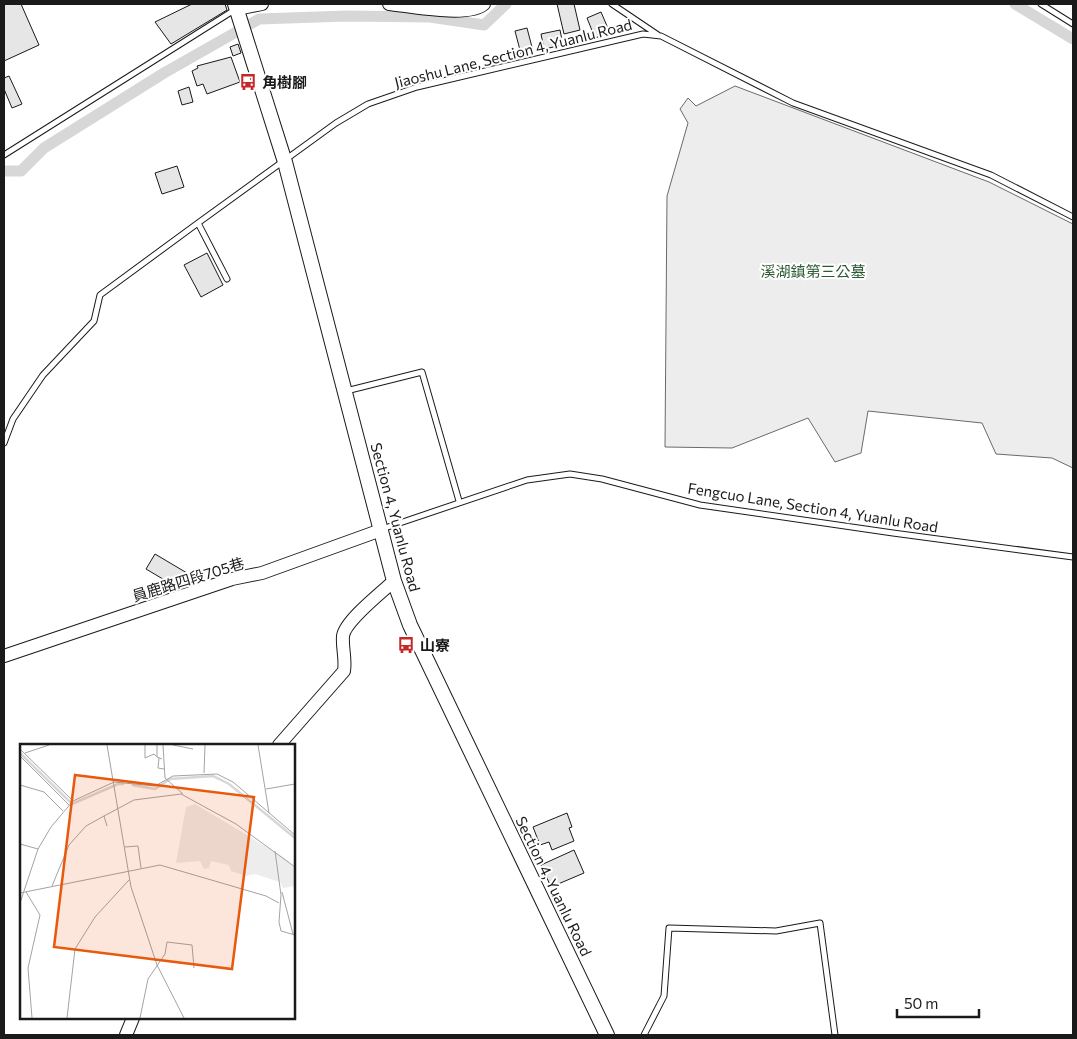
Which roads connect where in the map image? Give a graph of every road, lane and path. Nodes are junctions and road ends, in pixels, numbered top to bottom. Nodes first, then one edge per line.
1 (262, 4) edge
2 (389, 4) edge
3 (484, 4) edge
4 (612, 4) edge
5 (1041, 4) edge
6 (236, 6) edge
7 (1073, 24) edge
8 (661, 36) junction
9 (4, 154) edge
10 (285, 162) junction
11 (1073, 217) edge
12 (198, 223) junction
13 (227, 279) dead end
14 (346, 392) junction
15 (4, 443) edge
16 (459, 502) junction
17 (381, 530) junction
18 (1073, 557) edge
19 (394, 581) junction
20 (4, 656) edge
21 (280, 744) edge
22 (133, 1019) edge
23 (126, 1035) edge
24 (607, 1035) edge
25 (644, 1035) edge
26 (836, 1035) edge

1 - 6 street
2 - 3 street
4 - 8 lane
5 - 7 lane
6 - 9 lane
6 - 10 main road, Section 4, Yuanlu Road
8 - 10 lane, Jiaoshu Lane, Section 4, Yuanlu Road
8 - 11 lane, Jiaoshu Lane, Section 4, Yuanlu Road
10 - 12 lane, Jiaoshu Lane, Section 4, Yuanlu Road
10 - 14 main road, Section 4, Yuanlu Road
12 - 13 lane
12 - 15 lane, Jiaoshu Lane, Section 4, Yuanlu Road
14 - 16 lane
14 - 17 main road, Section 4, Yuanlu Road
16 - 17 lane, Fengcuo Lane, Section 4, Yuanlu Road
16 - 18 lane, Fengcuo Lane, Section 4, Yuanlu Road
17 - 19 main road, Section 4, Yuanlu Road
17 - 20 street, 員鹿路四段705巷
19 - 21 street
19 - 24 main road, Section 4, Yuanlu Road
22 - 23 street
25 - 26 lane

